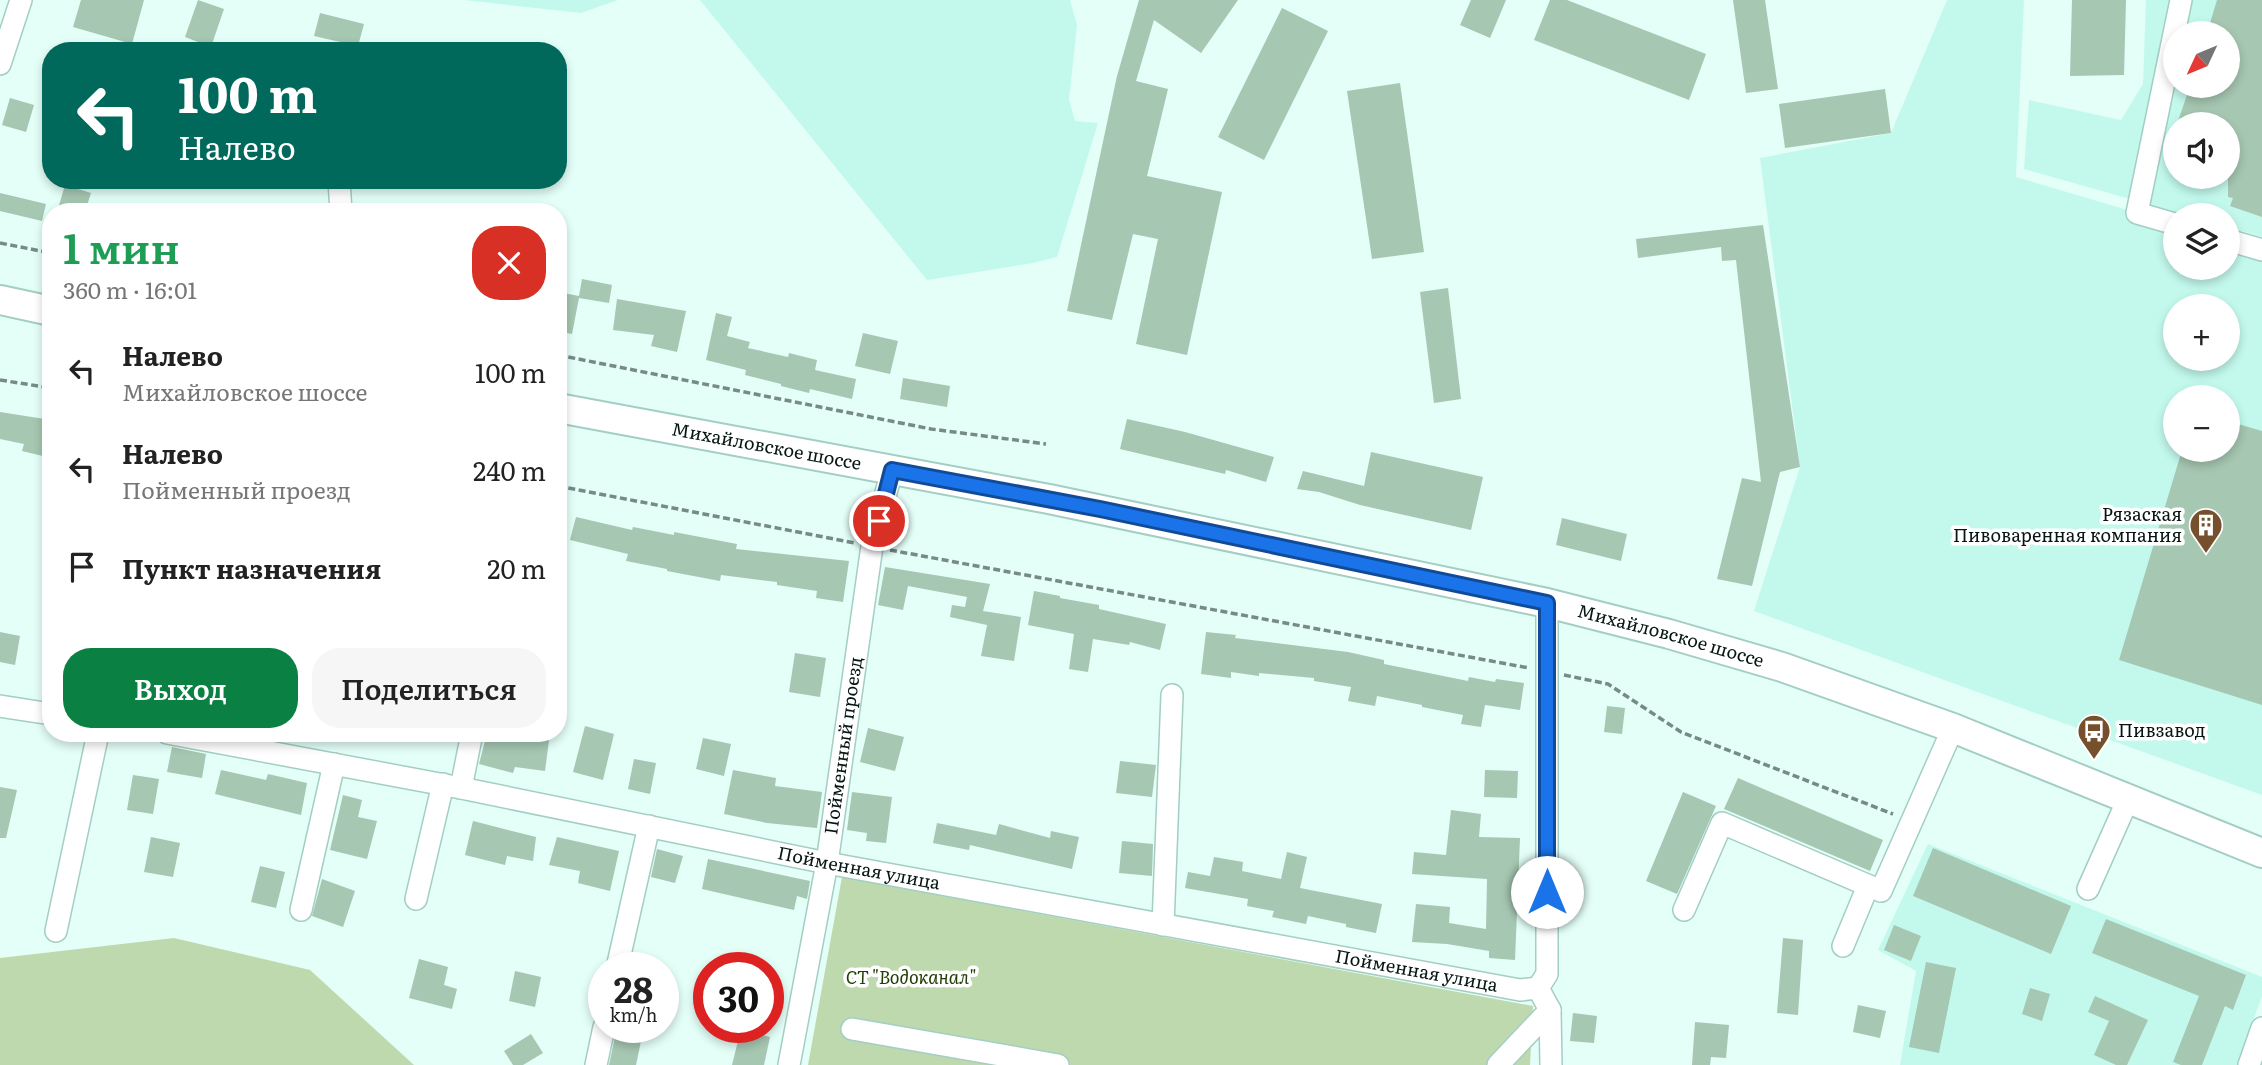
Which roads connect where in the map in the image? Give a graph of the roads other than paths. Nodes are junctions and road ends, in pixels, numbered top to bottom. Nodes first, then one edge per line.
1 (21, 0) edge
2 (2181, 0) edge
3 (0, 64) edge
4 (2163, 221) edge
5 (2240, 244) edge
6 (2262, 250) edge
7 (0, 300) edge
8 (42, 308) edge
9 (567, 410) edge
10 (892, 470) junction
11 (1547, 603) junction
12 (1172, 695) dead end
13 (0, 706) edge
14 (42, 713) edge
15 (1953, 728) junction
16 (96, 742) edge
17 (215, 742) edge
18 (469, 742) edge
19 (334, 764) junction
20 (452, 786) junction
21 (2129, 797) junction
22 (649, 826) junction
23 (2262, 853) edge
24 (827, 863) junction
25 (1868, 886) junction
26 (2088, 889) dead end
27 (416, 899) dead end
28 (301, 910) dead end
29 (1684, 910) dead end
30 (1163, 925) junction
31 (56, 930) dead end
32 (1843, 946) dead end
33 (621, 952) edge
34 (1542, 981) junction
35 (1550, 1010) junction
36 (2262, 1028) edge
37 (852, 1029) dead end
38 (601, 1043) edge
39 (596, 1065) edge
40 (789, 1065) edge
41 (1058, 1065) edge
42 (1498, 1065) edge
43 (1551, 1065) edge
44 (2249, 1065) edge

1 - 3 street
2 - 4 street
5 - 6 street
7 - 8 main road
9 - 10 main road, Михайловское шоссе
10 - 11 main road, Михайловское шоссе
10 - 24 street, Пойменный проезд
11 - 15 main road, Михайловское шоссе
11 - 34 street
12 - 30 street
13 - 14 street
15 - 21 main road, Михайловское шоссе
15 - 25 street
16 - 31 street
17 - 19 street, Пойменная улица
18 - 20 street
19 - 20 street, Пойменная улица
19 - 28 street
20 - 22 street, Пойменная улица
20 - 27 street
21 - 23 main road, Михайловское шоссе
21 - 26 street
22 - 24 street, Пойменная улица
22 - 33 street
24 - 30 street, Пойменная улица
24 - 40 street, Пойменный проезд
25 - 29 street
25 - 32 street
30 - 34 street, Пойменная улица
34 - 35 street
35 - 42 street
35 - 43 street
36 - 44 street
37 - 41 street
38 - 39 street

